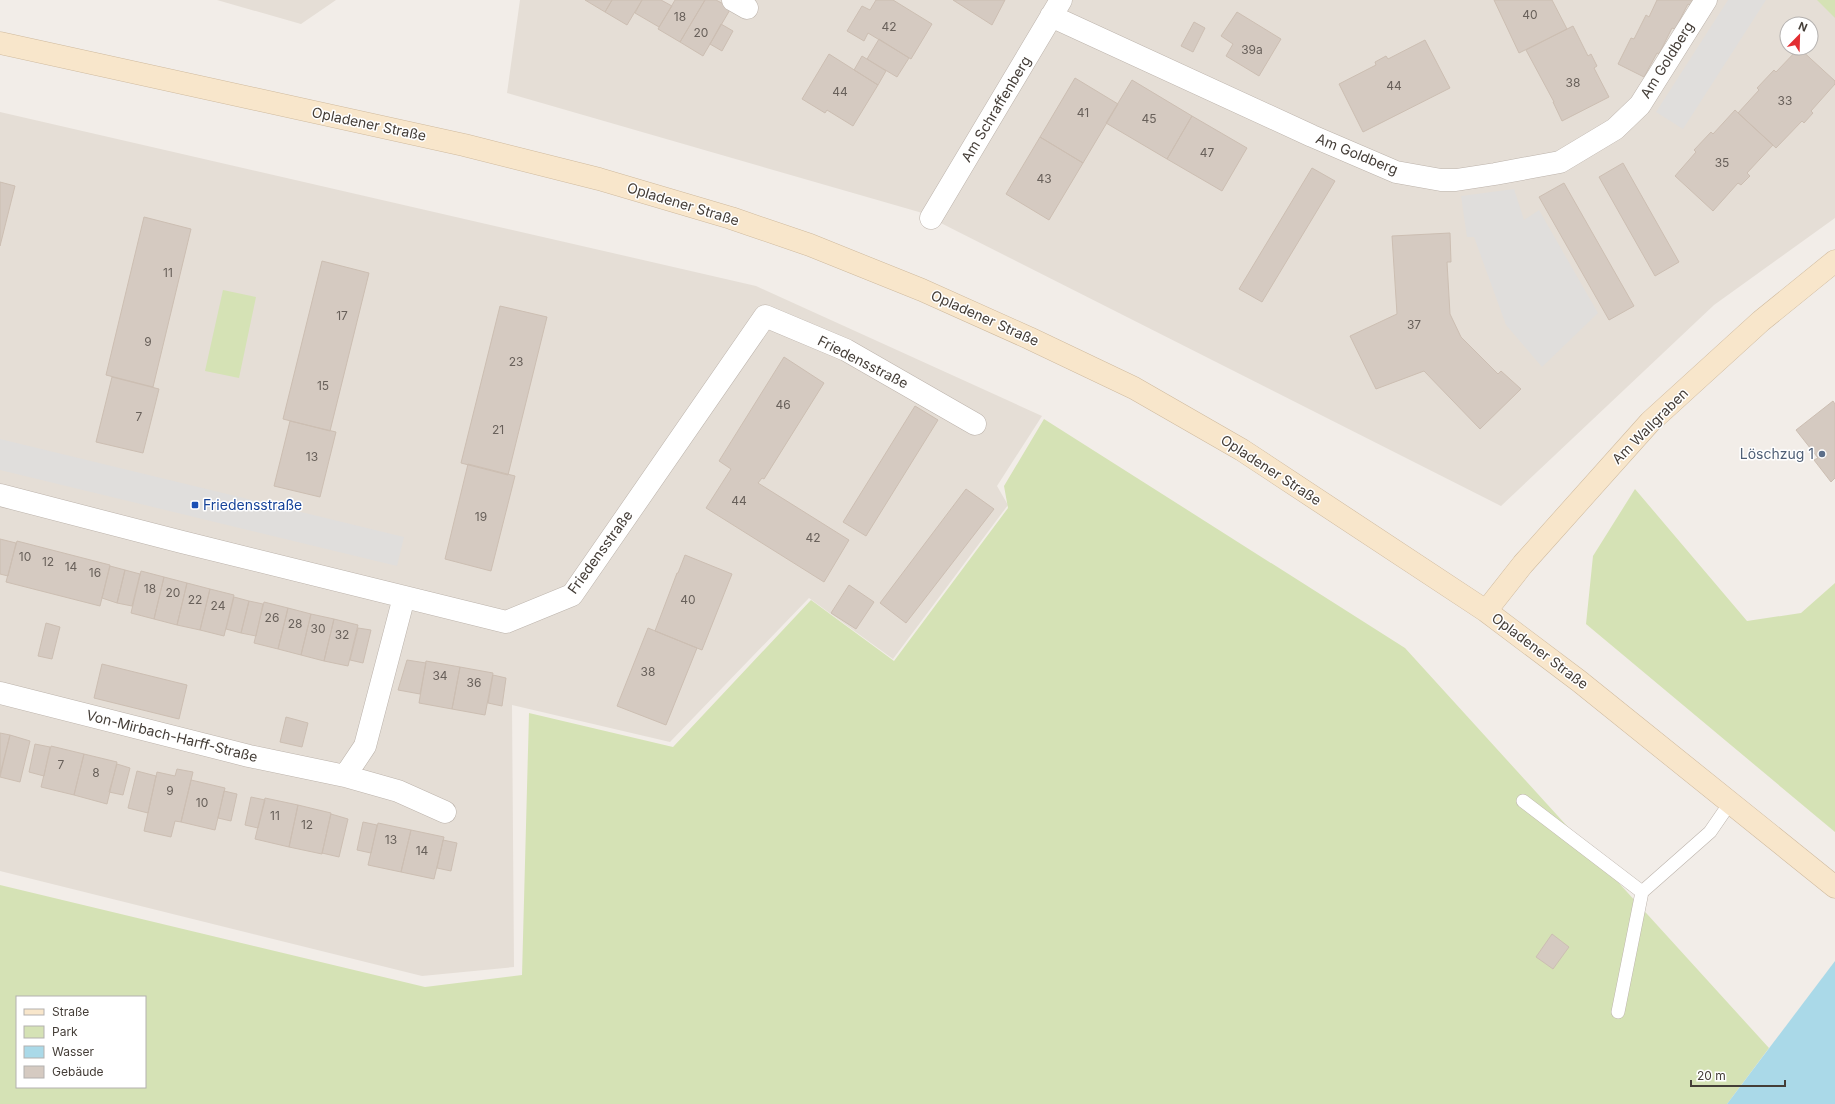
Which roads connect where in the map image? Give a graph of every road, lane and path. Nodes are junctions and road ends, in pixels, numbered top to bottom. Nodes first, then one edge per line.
1 (1706, 0) edge
2 (1056, 8) edge
3 (0, 43) edge
4 (931, 218) dead end
5 (1835, 261) edge
6 (975, 424) dead end
7 (0, 495) edge
8 (404, 596) junction
9 (1486, 611) junction
10 (0, 694) edge
11 (345, 776) junction
12 (1523, 801) dead end
13 (1730, 803) junction
14 (445, 812) dead end
15 (1835, 887) edge
16 (1642, 892) junction
17 (1618, 1012) dead end

1 - 2 street, Am Goldberg
2 - 4 street, Am Schraffenberg
3 - 9 main road, Opladener Straße
5 - 9 main road, Am Wallgraben
6 - 8 street, Friedensstraße
7 - 8 street, Friedensstraße
8 - 11 street
9 - 13 main road, Opladener Straße
10 - 11 street, Von-Mirbach-Harff-Straße
11 - 14 street, Von-Mirbach-Harff-Straße
12 - 16 lane
13 - 15 main road, Opladener Straße
13 - 16 lane
16 - 17 lane

